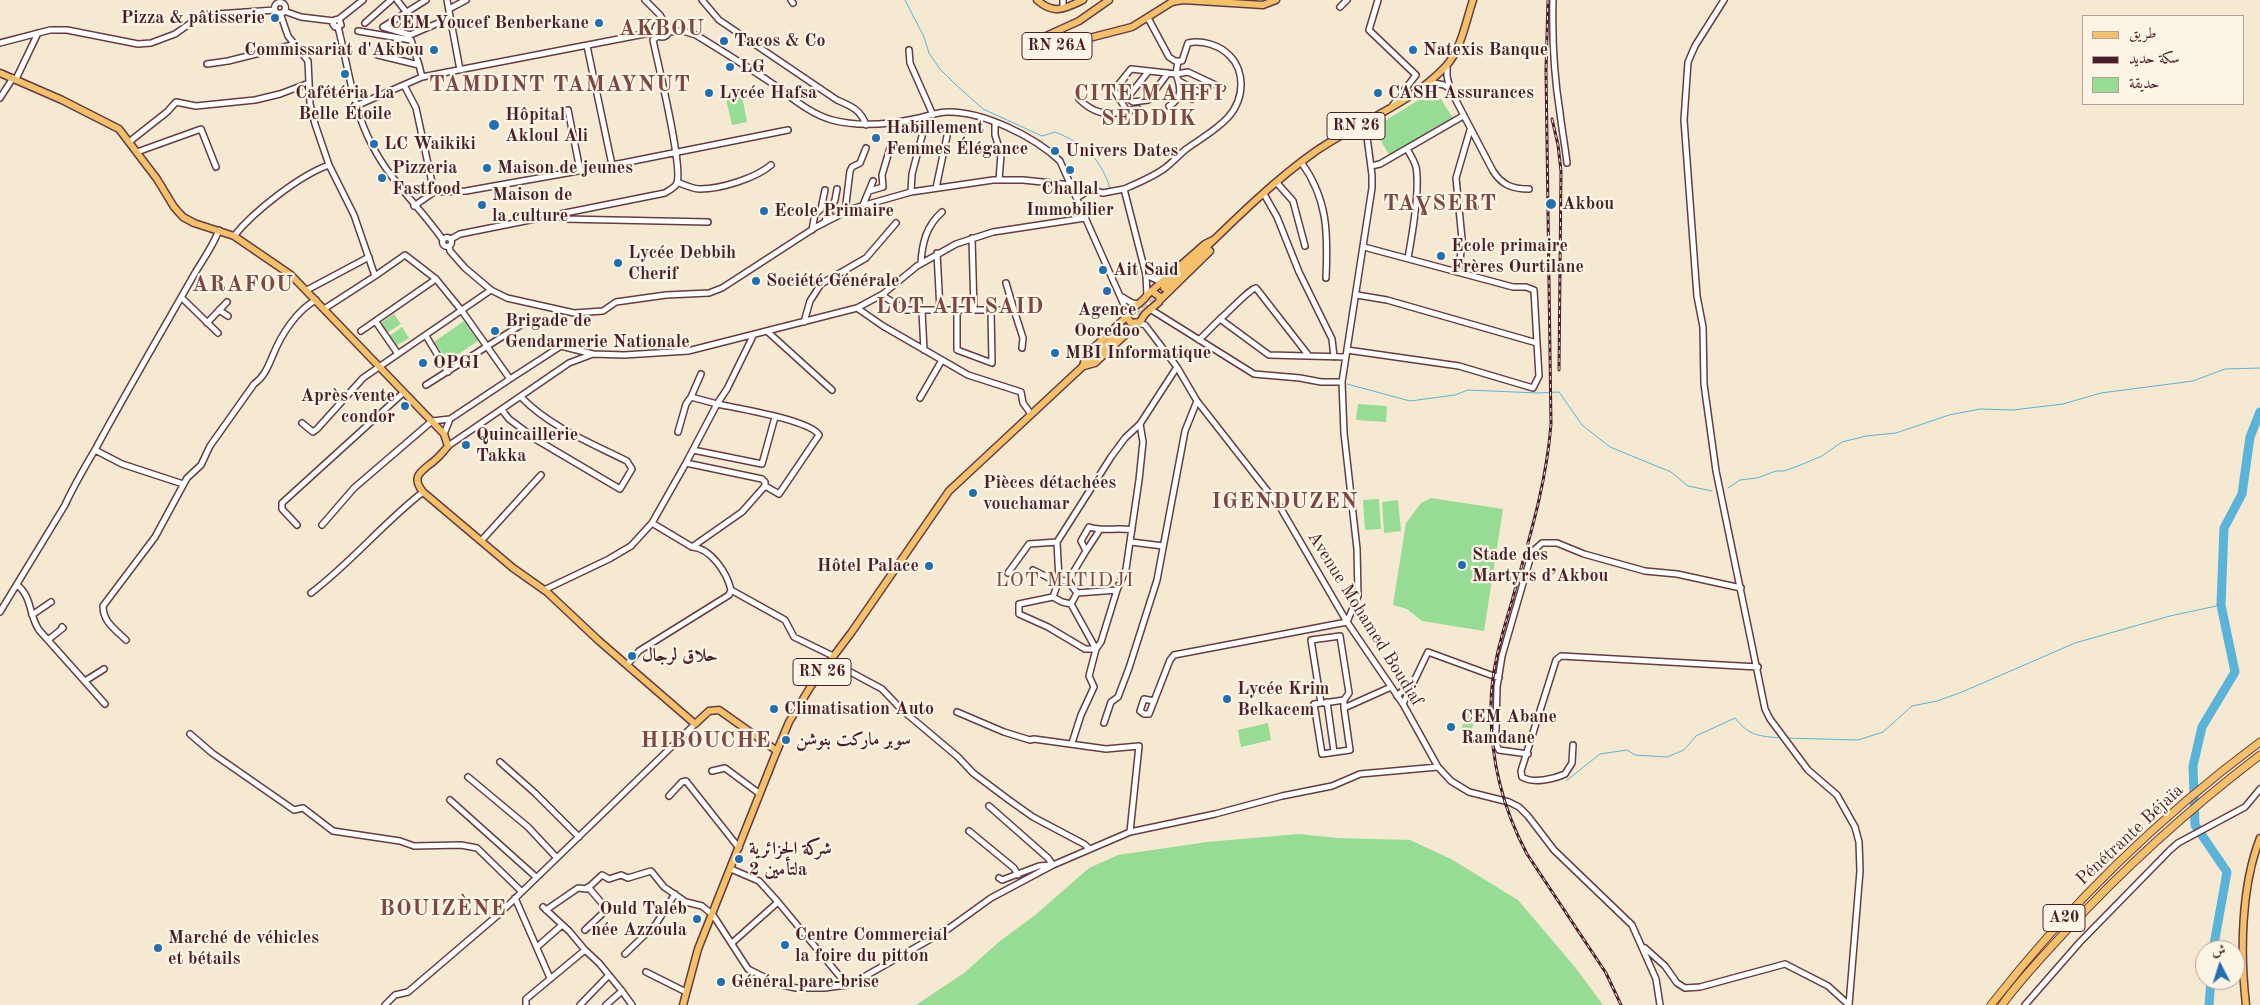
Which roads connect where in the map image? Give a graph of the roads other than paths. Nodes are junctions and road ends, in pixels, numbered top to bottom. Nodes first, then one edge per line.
1 (362, 0) edge
2 (391, 0) edge
3 (397, 0) edge
4 (426, 0) edge
5 (447, 0) edge
6 (466, 0) edge
7 (645, 0) edge
8 (702, 0) edge
9 (1037, 0) edge
10 (1064, 0) edge
11 (1083, 0) edge
12 (1109, 0) edge
13 (1276, 0) edge
14 (1347, 0) edge
15 (1378, 0) edge
16 (1473, 0) edge
17 (1553, 0) edge
18 (1724, 0) edge
19 (282, 1) edge
20 (1172, 1) edge
21 (1340, 7) dead end
22 (1063, 8) junction
23 (448, 9) junction
24 (275, 10) junction
25 (282, 12) junction
26 (407, 13) junction
27 (450, 18) junction
28 (1148, 18) junction
29 (337, 20) junction
30 (664, 22) junction
31 (365, 23) dead end
32 (358, 31) dead end
33 (38, 32) junction
34 (669, 32) junction
35 (656, 34) junction
36 (0, 43) edge
37 (296, 44) junction
38 (587, 46) junction
39 (909, 50) dead end
40 (378, 55) dead end
41 (1178, 61) junction
42 (207, 64) dead end
43 (419, 65) junction
44 (1447, 65) junction
45 (460, 70) junction
46 (1148, 72) junction
47 (0, 73) edge
48 (1168, 73) junction
49 (1176, 74) junction
50 (422, 77) junction
51 (14, 79) junction
52 (1179, 81) junction
53 (1429, 82) junction
54 (309, 84) junction
55 (404, 85) junction
56 (1222, 88) dead end
57 (1180, 89) junction
58 (1450, 89) junction
59 (1197, 91) dead end
60 (0, 98) edge
61 (1118, 98) junction
62 (1127, 98) junction
63 (1079, 99) dead end
64 (1192, 99) dead end
65 (358, 105) junction
66 (1393, 105) junction
67 (1170, 106) dead end
68 (1138, 109) dead end
69 (568, 110) dead end
70 (1127, 111) junction
71 (933, 115) junction
72 (1463, 116) junction
73 (995, 122) junction
74 (1365, 122) junction
75 (866, 125) junction
76 (788, 130) dead end
77 (1470, 130) junction
78 (922, 136) dead end
79 (947, 136) dead end
80 (129, 142) junction
81 (866, 148) dead end
82 (890, 148) dead end
83 (1407, 149) junction
84 (137, 152) junction
85 (676, 152) junction
86 (1301, 162) junction
87 (1567, 163) dead end
88 (329, 165) junction
89 (612, 165) junction
90 (216, 166) dead end
91 (771, 166) dead end
92 (1371, 166) junction
93 (580, 170) junction
94 (999, 180) junction
95 (677, 182) junction
96 (873, 182) dead end
97 (1277, 183) junction
98 (1071, 185) junction
99 (936, 188) junction
100 (1124, 188) junction
101 (1529, 188) dead end
102 (837, 189) dead end
103 (1091, 189) junction
104 (825, 190) dead end
105 (869, 191) junction
106 (434, 192) junction
107 (910, 192) junction
108 (1264, 194) junction
109 (1077, 198) junction
110 (863, 205) junction
111 (414, 206) junction
112 (845, 212) junction
113 (942, 212) dead end
114 (556, 215) junction
115 (1085, 218) junction
116 (708, 222) dead end
117 (824, 223) junction
118 (896, 223) dead end
119 (219, 230) junction
120 (812, 230) junction
121 (234, 236) junction
122 (972, 238) junction
123 (451, 239) junction
124 (1216, 239) junction
125 (443, 240) junction
126 (449, 246) junction
127 (1305, 246) dead end
128 (1364, 247) junction
129 (938, 253) junction
130 (368, 257) junction
131 (1408, 258) junction
132 (921, 263) junction
133 (1183, 264) junction
134 (1459, 272) junction
135 (1146, 275) junction
136 (375, 276) junction
137 (1326, 278) dead end
138 (436, 279) junction
139 (1006, 282) dead end
140 (1164, 288) tunnel mouth
141 (307, 290) junction
142 (491, 290) junction
143 (1150, 293) junction
144 (883, 294) junction
145 (1357, 295) junction
146 (1122, 297) junction
147 (182, 298) junction
148 (316, 300) junction
149 (1160, 300) junction
150 (227, 302) dead end
151 (1141, 304) junction
152 (324, 308) junction
153 (857, 308) junction
154 (1150, 309) junction
155 (219, 310) junction
156 (940, 310) junction
157 (957, 310) junction
158 (974, 310) junction
159 (991, 310) junction
160 (1014, 310) junction
161 (462, 311) junction
162 (922, 311) junction
163 (1128, 314) junction
164 (1158, 314) junction
165 (228, 316) dead end
166 (1220, 319) junction
167 (527, 321) dead end
168 (376, 322) junction
169 (804, 322) junction
170 (208, 324) junction
171 (1142, 324) junction
172 (1124, 328) tunnel mouth
173 (361, 331) dead end
174 (768, 332) junction
175 (218, 333) dead end
176 (426, 336) junction
177 (753, 336) junction
178 (1199, 340) junction
179 (1538, 343) junction
180 (488, 346) junction
181 (1022, 348) dead end
182 (924, 350) junction
183 (1348, 350) junction
184 (398, 354) junction
185 (593, 354) junction
186 (1310, 356) junction
187 (1334, 356) junction
188 (1346, 358) junction
189 (942, 360) junction
190 (1083, 366) junction
191 (380, 367) junction
192 (1177, 367) junction
193 (448, 372) junction
194 (701, 374) dead end
195 (510, 379) junction
196 (1342, 382) junction
197 (426, 385) dead end
198 (832, 390) dead end
199 (403, 393) junction
200 (521, 397) junction
201 (691, 397) junction
202 (920, 398) dead end
203 (1197, 401) junction
204 (717, 404) junction
205 (502, 410) junction
206 (1032, 414) junction
207 (775, 417) junction
208 (450, 419) junction
209 (432, 421) junction
210 (302, 423) dead end
211 (1140, 424) junction
212 (678, 432) dead end
213 (444, 434) junction
214 (448, 446) junction
215 (95, 450) junction
216 (693, 450) junction
217 (686, 463) junction
218 (541, 475) dead end
219 (183, 484) junction
220 (765, 486) junction
221 (423, 492) junction
222 (652, 523) junction
223 (297, 525) dead end
224 (322, 525) dead end
225 (1132, 530) junction
226 (1099, 531) junction
227 (481, 541) junction
228 (1057, 542) junction
229 (1131, 542) junction
230 (1163, 546) junction
231 (692, 547) junction
232 (1086, 551) junction
233 (1033, 570) dead end
234 (1008, 573) dead end
235 (1058, 581) junction
236 (1068, 581) junction
237 (17, 585) junction
238 (1741, 588) junction
239 (544, 590) junction
240 (731, 590) junction
241 (1117, 590) junction
242 (312, 593) dead end
243 (1076, 593) junction
244 (1053, 597) junction
245 (51, 602) dead end
246 (1071, 604) junction
247 (0, 612) edge
248 (32, 615) junction
249 (1347, 622) junction
250 (62, 627) dead end
251 (48, 640) junction
252 (126, 640) dead end
253 (1096, 649) junction
254 (831, 659) junction
255 (627, 665) junction
256 (1758, 667) junction
257 (104, 669) dead end
258 (1499, 678) junction
259 (85, 681) junction
260 (1413, 681) junction
261 (1391, 687) junction
262 (1397, 696) junction
263 (1344, 700) junction
264 (1154, 701) dead end
265 (1324, 703) junction
266 (105, 704) dead end
267 (1403, 704) junction
268 (1344, 708) junction
269 (957, 712) dead end
270 (1104, 723) dead end
271 (695, 724) junction
272 (190, 734) dead end
273 (2260, 742) edge
274 (1072, 744) junction
275 (1573, 745) dead end
276 (777, 751) junction
277 (1334, 752) junction
278 (1528, 754) junction
279 (2260, 755) edge
280 (500, 762) dead end
281 (1438, 767) junction
282 (712, 771) dead end
283 (468, 777) dead end
284 (2260, 788) edge
285 (760, 794) junction
286 (668, 796) dead end
287 (450, 800) dead end
288 (989, 806) dead end
289 (969, 831) dead end
290 (1130, 832) junction
291 (579, 836) junction
292 (2260, 838) edge
293 (739, 848) junction
294 (1090, 849) junction
295 (556, 857) junction
296 (1053, 865) junction
297 (731, 869) junction
298 (1018, 875) junction
299 (536, 877) junction
300 (999, 878) dead end
301 (588, 887) junction
302 (521, 891) junction
303 (675, 894) junction
304 (515, 898) junction
305 (778, 902) junction
306 (713, 915) junction
307 (562, 925) junction
308 (585, 930) dead end
309 (732, 943) junction
310 (1642, 946) junction
311 (537, 948) junction
312 (584, 950) junction
313 (625, 954) dead end
314 (646, 972) dead end
315 (609, 975) junction
316 (550, 978) junction
317 (848, 985) junction
318 (622, 991) junction
319 (686, 992) junction
320 (385, 1005) edge
321 (526, 1005) edge
322 (580, 1005) edge
323 (606, 1005) edge
324 (632, 1005) edge
325 (683, 1005) edge
326 (1660, 1005) edge
327 (1849, 1005) edge
328 (1990, 1005) edge
329 (2002, 1005) edge
330 (2025, 1005) edge
331 (2246, 1005) edge

1 - 29 street
2 - 31 street
3 - 26 street
4 - 26 street
5 - 23 street
6 - 23 street
7 - 30 street
8 - 75 street
9 - 22 main road, RN 26A
10 - 22 street
11 - 22 main road, RN 26A
12 - 28 main road, RN 26A
13 - 20 main road, RN 26A
14 - 21 street
15 - 66 street
16 - 44 main road, RN 26
17 - 87 street
18 - 238 street
19 - 24 street
19 - 25 street
20 - 28 main road, RN 26A
23 - 27 street
24 - 25 street
24 - 33 street
25 - 29 street
25 - 37 street
26 - 27 street
27 - 45 street
28 - 41 street
29 - 65 street
30 - 34 street
30 - 35 street
32 - 43 street
33 - 36 street
33 - 51 street
34 - 35 street
34 - 75 street
35 - 38 street
35 - 85 street
37 - 42 street
37 - 54 street
38 - 45 street
38 - 89 street
39 - 71 street
40 - 43 street
41 - 49 street
41 - 100 street
43 - 50 street
44 - 53 main road, RN 26
44 - 58 street
45 - 50 street
46 - 48 street
46 - 61 street
46 - 62 street
47 - 51 main road
48 - 49 street
48 - 62 street
49 - 52 street
49 - 56 street
50 - 55 street
51 - 60 street
51 - 80 main road
52 - 57 street
52 - 59 street
53 - 58 street
53 - 66 main road, RN 26
54 - 80 street
54 - 88 street
55 - 65 street
55 - 106 street
57 - 64 street
57 - 67 street
58 - 72 street
61 - 62 street
61 - 70 street
63 - 70 street
65 - 111 street
66 - 74 main road, RN 26
68 - 70 street
69 - 93 street
71 - 73 street
71 - 75 street
72 - 77 street
72 - 83 street
73 - 94 street
73 - 98 street
74 - 86 main road, RN 26
74 - 92 street
76 - 85 street
77 - 101 street
77 - 134 street
78 - 107 street
79 - 99 street
80 - 84 main road
81 - 112 street
82 - 105 street
83 - 92 street
83 - 131 street
84 - 90 street
84 - 119 main road
85 - 89 street
85 - 95 street
86 - 97 main road, RN 26
86 - 137 street
88 - 121 street
88 - 130 street
89 - 93 street
91 - 95 street
92 - 128 street
93 - 106 street
94 - 98 street
94 - 99 street
95 - 114 street
96 - 105 street
97 - 108 main road, RN 26
97 - 127 street
98 - 103 street
98 - 109 street
99 - 107 street
100 - 103 street
100 - 135 street
102 - 117 street
103 - 109 street
104 - 120 street
105 - 110 street
106 - 111 street
107 - 110 street
108 - 124 main road, RN 26
108 - 187 street
109 - 115 street
110 - 112 street
111 - 125 street
112 - 117 street
113 - 132 street
114 - 116 street
114 - 123 street
115 - 122 street
115 - 146 street
117 - 120 street
118 - 169 street
119 - 121 main road
119 - 147 street
120 - 142 street
121 - 141 main road
122 - 129 street
122 - 158 street
123 - 125 street
123 - 126 street
124 - 133 main road, RN 26
124 - 140 main road, RN 26
124 - 149 main road, RN 26
125 - 126 street
126 - 142 street
128 - 131 street
128 - 145 street
129 - 132 street
129 - 156 street
130 - 136 street
130 - 141 street
131 - 134 street
132 - 144 street
133 - 135 street
133 - 143 main road, RN 26
134 - 179 street
135 - 143 street
136 - 138 street
136 - 152 street
138 - 161 street
138 - 168 street
139 - 160 street
141 - 148 main road
142 - 161 street
143 - 149 main road
143 - 151 main road, RN 26
144 - 153 street
144 - 162 street
145 - 179 street
145 - 183 street
146 - 151 street
146 - 163 street
147 - 170 street
147 - 215 street
148 - 152 main road
148 - 219 street
149 - 154 main road, RN 26
149 - 164 street
150 - 155 street
151 - 163 main road, RN 26
152 - 191 main road
153 - 169 street
153 - 182 street
154 - 164 street
154 - 171 main road, RN 26
155 - 165 street
155 - 170 street
156 - 157 street
156 - 162 street
157 - 158 street
157 - 159 street
158 - 159 street
159 - 160 street
160 - 181 street
161 - 176 street
161 - 180 street
162 - 182 street
163 - 171 main road
163 - 190 main road, RN 26
164 - 178 street
166 - 178 street
166 - 186 street
166 - 186 street
167 - 180 street
168 - 173 street
168 - 184 street
169 - 174 street
170 - 175 street
171 - 190 main road, RN 26
171 - 192 street, Avenue Mohamed Boudiaf
172 - 190 main road, RN 26
174 - 177 street
174 - 198 street
176 - 184 street
176 - 193 street
177 - 185 street
177 - 204 street
178 - 196 street
179 - 183 street
180 - 193 street
180 - 195 street
182 - 189 street
183 - 188 street
184 - 191 street
185 - 195 street
185 - 200 street
186 - 187 street
187 - 188 street
188 - 196 street
189 - 202 street
189 - 206 street
190 - 206 main road, RN 26
191 - 199 main road
191 - 210 street
192 - 203 street, Avenue Mohamed Boudiaf
192 - 211 street
193 - 197 street
194 - 201 street
195 - 208 street
196 - 249 street
199 - 209 main road
199 - 223 street
200 - 205 street
200 - 205 street
201 - 204 street
201 - 212 street
203 - 230 street
203 - 249 street, Avenue Mohamed Boudiaf
204 - 207 street
204 - 216 street
205 - 214 street
206 - 254 main road, RN 26
207 - 216 street
207 - 220 street
208 - 209 street
208 - 213 street
209 - 213 main road
209 - 224 street
211 - 225 street
211 - 228 street
213 - 214 main road
214 - 221 main road
215 - 219 street
215 - 237 street
216 - 217 street
217 - 220 street
217 - 222 street
218 - 227 street
219 - 252 street
220 - 231 street
221 - 227 main road
221 - 242 street
222 - 231 street
222 - 239 street
225 - 226 street
225 - 229 street
226 - 232 street
226 - 232 street
227 - 239 main road
228 - 234 street
228 - 235 street
229 - 230 street
229 - 241 street
230 - 270 street
231 - 240 street
232 - 236 street
233 - 235 street
235 - 236 street
235 - 244 street
236 - 243 street
237 - 247 street
237 - 248 street
238 - 256 street
238 - 258 street
239 - 255 main road
240 - 254 street
240 - 255 street
241 - 243 street
241 - 253 street
243 - 246 street
244 - 246 street
244 - 253 street
245 - 248 street
246 - 253 street
248 - 251 street
249 - 261 street, Avenue Mohamed Boudiaf
249 - 264 street
250 - 251 street
251 - 259 street
253 - 274 street
254 - 276 main road, RN 26
254 - 294 street
255 - 271 main road
256 - 278 street
256 - 327 street
257 - 259 street
258 - 260 street
258 - 278 street
259 - 266 street
260 - 262 street
260 - 267 street
261 - 262 street, Avenue Mohamed Boudiaf
261 - 268 street
262 - 267 street, Avenue Mohamed Boudiaf
263 - 265 street
263 - 265 street
263 - 268 street
265 - 277 street
265 - 277 street
267 - 281 street, Avenue Mohamed Boudiaf
268 - 277 street
269 - 274 street
271 - 276 main road
271 - 291 street
272 - 302 street
273 - 328 highway, Pénétrante Béjaïa / A20
274 - 290 street
275 - 278 street
276 - 285 main road, RN 26
279 - 329 highway, Pénétrante Béjaïa / A20
280 - 291 street
281 - 290 street
281 - 310 street, Avenue Mohamed Boudiaf
282 - 285 street
283 - 295 street
284 - 330 street
285 - 293 main road, RN 26
286 - 293 street
287 - 299 street
288 - 296 street
289 - 298 street
290 - 294 street
291 - 295 street
292 - 331 main road
293 - 297 main road, RN 26
294 - 296 street
295 - 299 street
296 - 298 street
296 - 317 street
297 - 305 street
297 - 306 main road, RN 26
298 - 300 street
299 - 302 street
301 - 303 street
301 - 307 street
301 - 308 street
302 - 304 street
303 - 306 street
303 - 313 street
304 - 311 street
304 - 320 street
305 - 309 street
305 - 317 street
306 - 309 street
306 - 319 main road, RN 26
307 - 311 street
307 - 312 street
309 - 317 street
310 - 326 street, Avenue Mohamed Boudiaf
310 - 327 street
311 - 316 street
312 - 315 street
312 - 316 street
314 - 319 street
315 - 318 street
315 - 322 street
316 - 321 street
318 - 323 street
318 - 324 street
319 - 325 main road, RN 26

